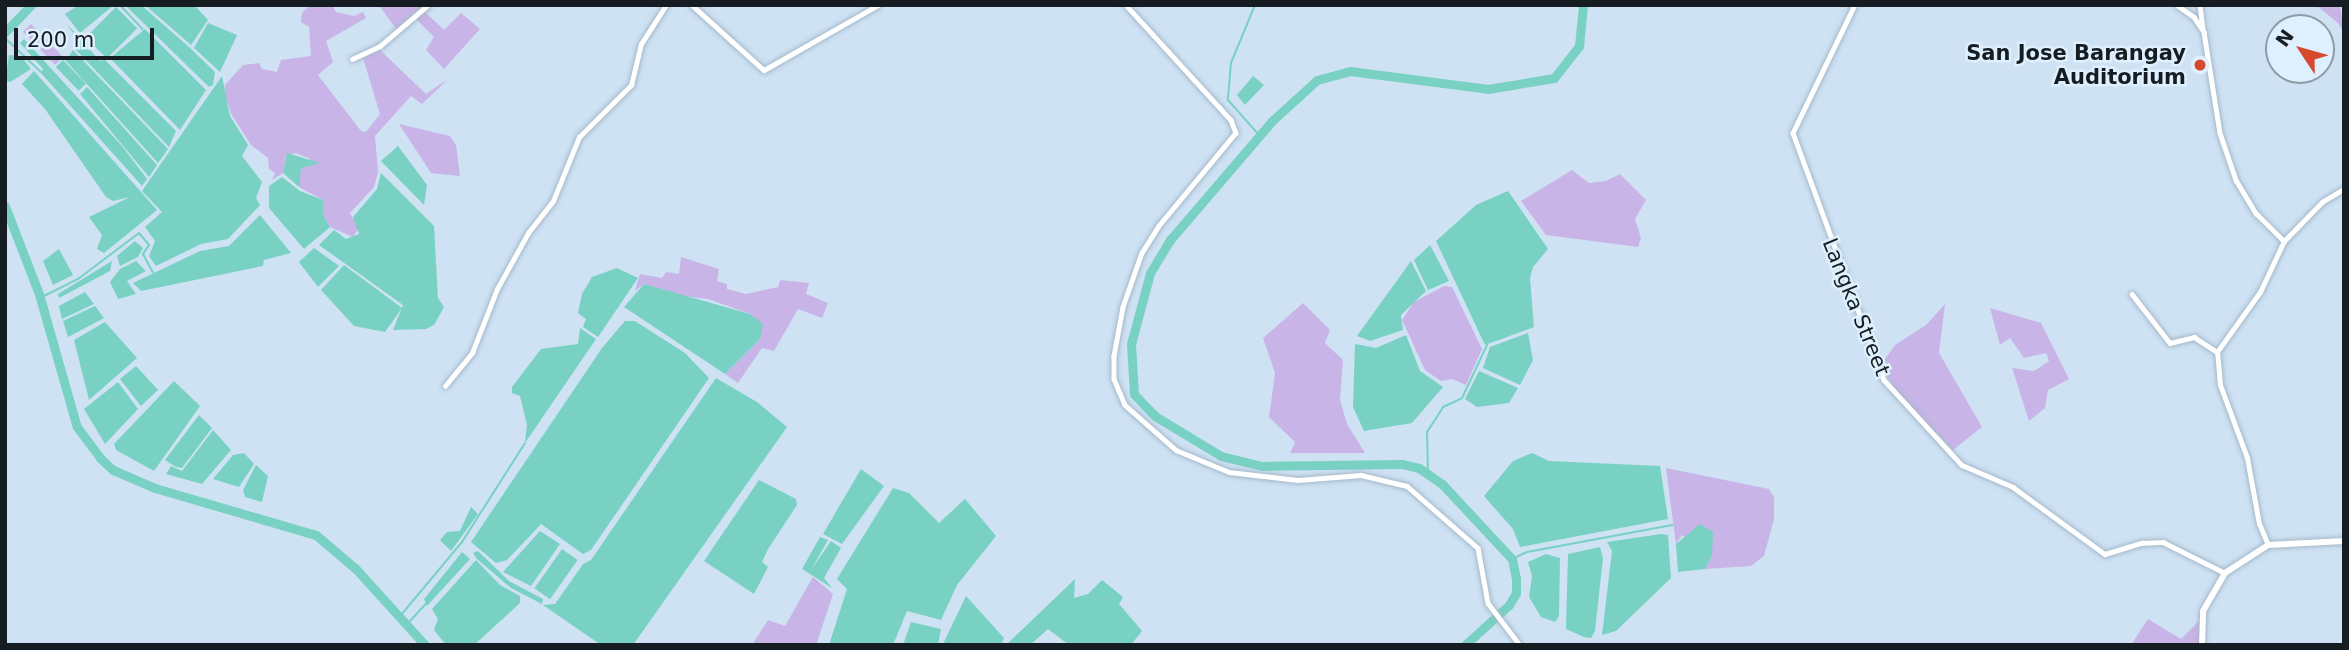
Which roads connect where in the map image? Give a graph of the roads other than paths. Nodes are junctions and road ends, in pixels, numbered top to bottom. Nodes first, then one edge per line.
1 (428, 5) edge
2 (666, 5) edge
3 (692, 5) edge
4 (878, 5) edge
5 (1126, 5) edge
6 (1855, 5) edge
7 (2177, 5) edge
8 (2200, 6) edge
9 (2189, 13) junction
10 (2204, 32) junction
11 (352, 59) dead end
12 (2344, 189) edge
13 (2284, 241) junction
14 (2132, 294) dead end
15 (2217, 352) junction
16 (445, 386) dead end
17 (2344, 541) edge
18 (2268, 545) junction
19 (2225, 573) junction
20 (1520, 645) edge
21 (2202, 645) edge

1 - 11 street
2 - 16 street
3 - 4 street
5 - 20 street
6 - 19 street, Langka Street
7 - 9 street
8 - 9 street
8 - 10 street
9 - 10 street
10 - 13 street
12 - 13 street
13 - 15 street
14 - 15 street
15 - 18 street
17 - 18 street
18 - 19 street
19 - 21 street

